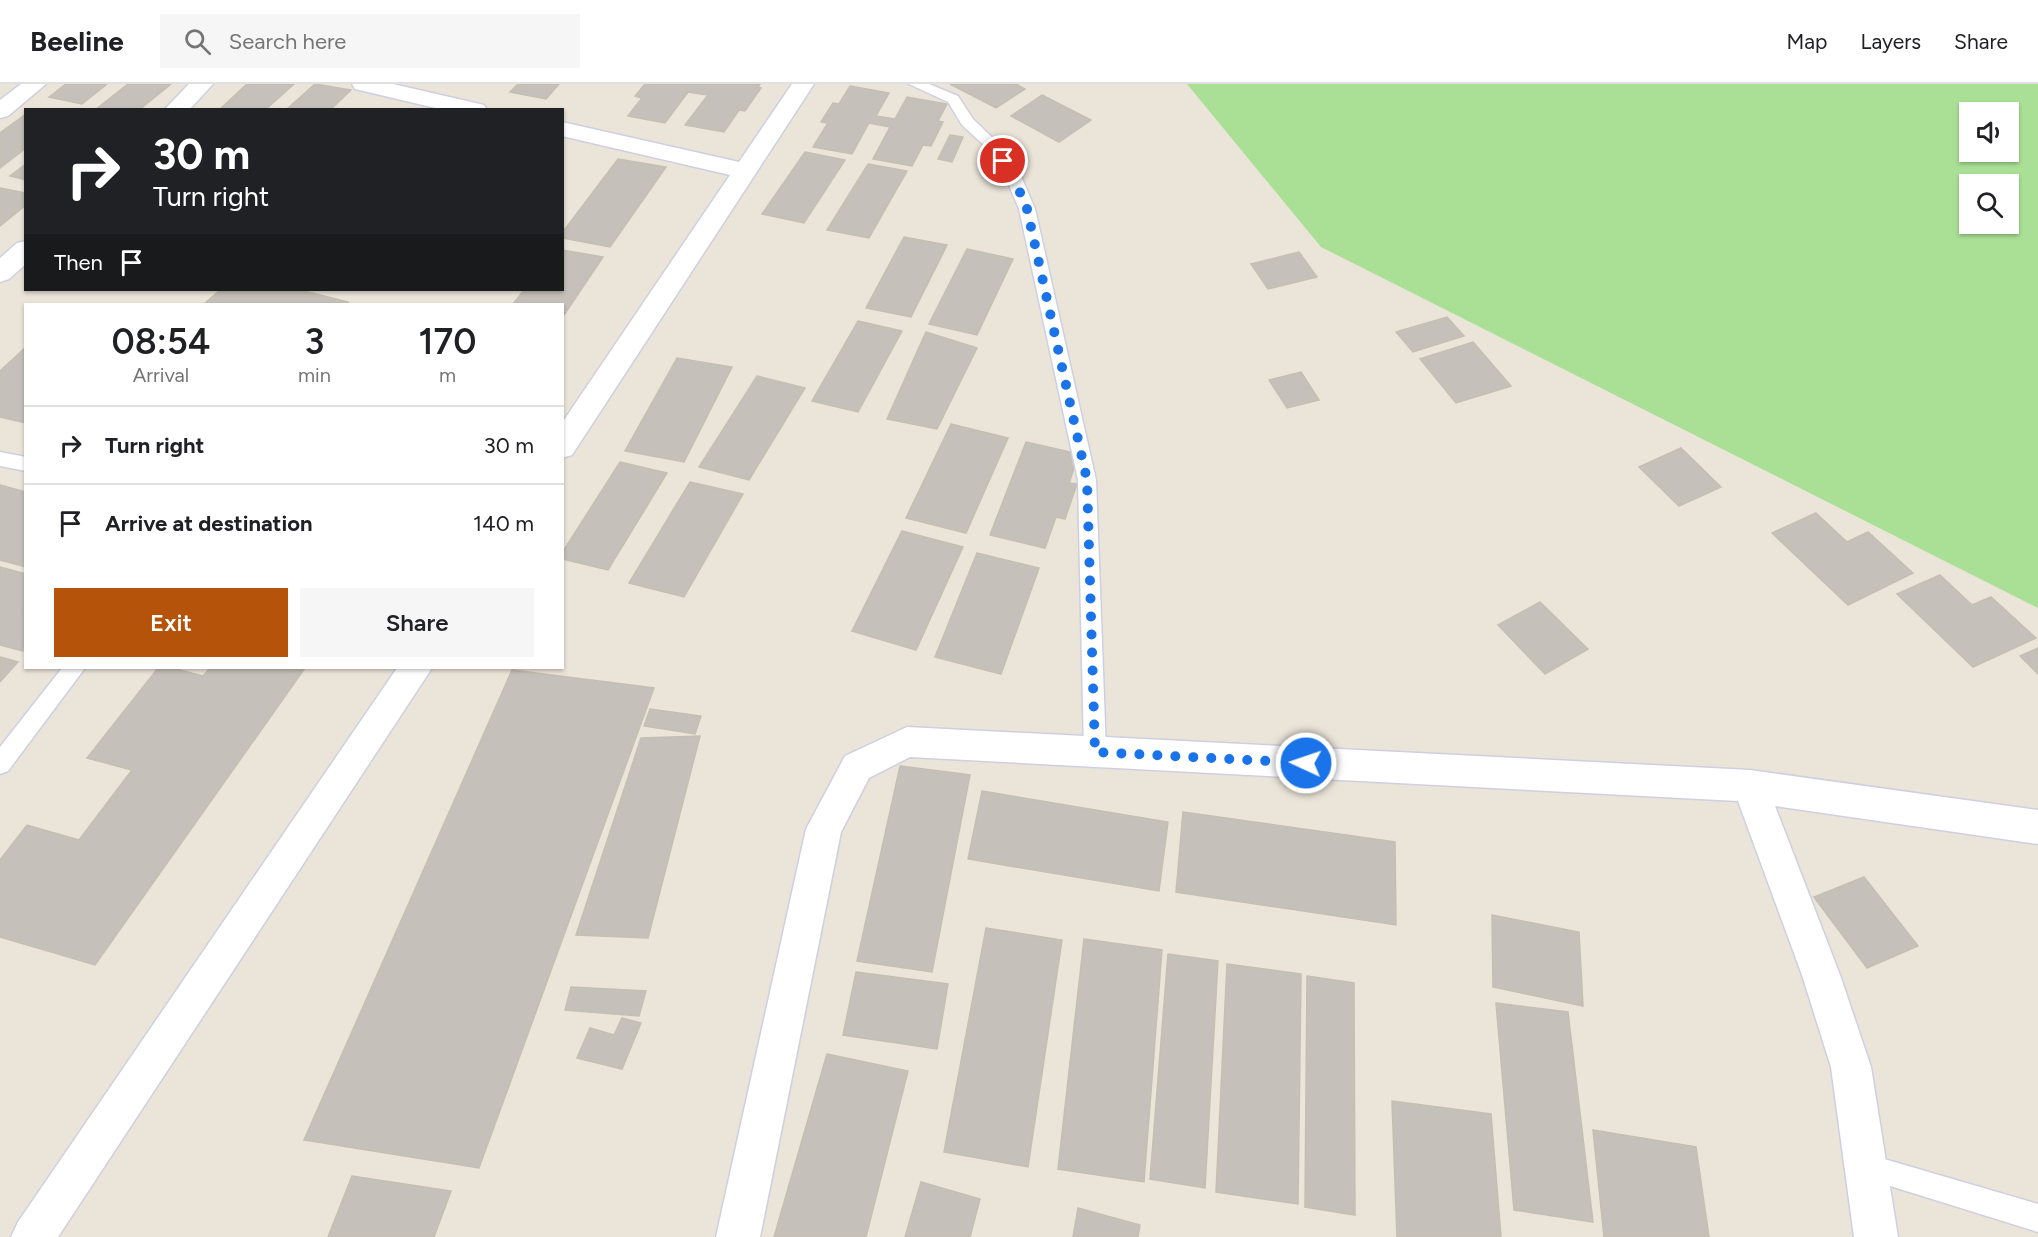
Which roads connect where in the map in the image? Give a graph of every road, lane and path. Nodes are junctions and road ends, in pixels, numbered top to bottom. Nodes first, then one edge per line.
1 (35, 84) edge
2 (202, 84) edge
3 (363, 84) edge
4 (803, 84) edge
5 (916, 84) edge
6 (177, 108) edge
7 (467, 108) edge
8 (0, 111) edge
9 (564, 129) edge
10 (747, 171) junction
11 (24, 251) edge
12 (0, 273) edge
13 (564, 444) edge
14 (0, 459) edge
15 (24, 464) edge
16 (73, 669) edge
17 (414, 669) edge
18 (1095, 752) junction
19 (0, 764) edge
20 (1750, 786) junction
21 (2038, 828) edge
22 (1867, 1167) junction
23 (2038, 1218) edge
24 (33, 1237) edge
25 (738, 1237) edge
26 (1876, 1237) edge

1 - 8 street
2 - 6 street
3 - 7 street
4 - 10 street
5 - 18 lane
9 - 10 street
10 - 13 street
11 - 12 street
14 - 15 lane
16 - 19 lane
17 - 24 street
18 - 20 street
18 - 25 street
20 - 21 street
20 - 22 street
22 - 23 lane
22 - 26 street

